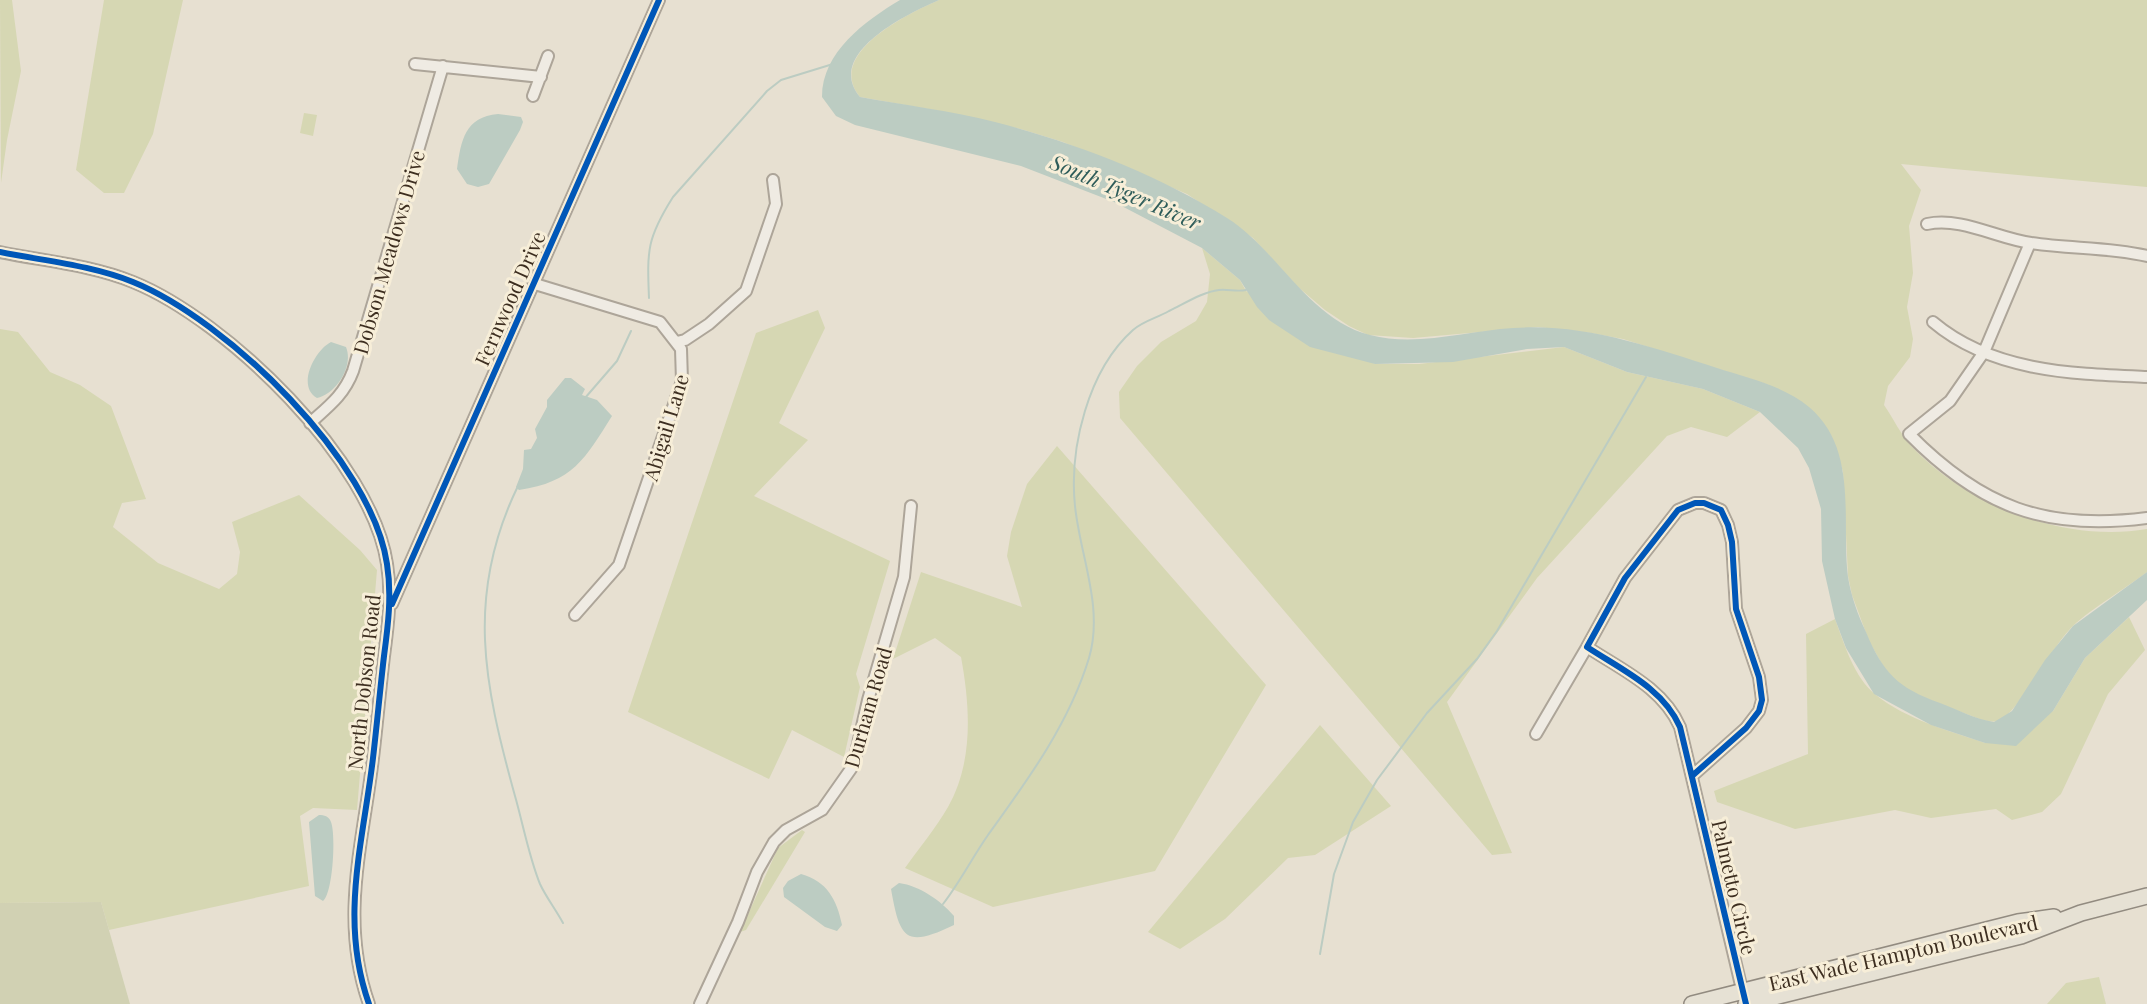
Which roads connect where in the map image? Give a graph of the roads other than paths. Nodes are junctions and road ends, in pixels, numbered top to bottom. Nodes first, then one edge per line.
1 (659, 0) edge
2 (548, 56) dead end
3 (415, 64) dead end
4 (443, 66) junction
5 (541, 77) junction
6 (533, 96) dead end
7 (773, 180) dead end
8 (1927, 224) dead end
9 (2030, 243) junction
10 (0, 252) edge
11 (2147, 256) edge
12 (535, 284) junction
13 (1933, 322) dead end
14 (677, 342) junction
15 (1984, 352) junction
16 (2147, 377) edge
17 (310, 423) junction
18 (911, 506) dead end
19 (2147, 518) edge
20 (389, 610) junction
21 (576, 615) dead end
22 (1587, 647) junction
23 (1536, 734) dead end
24 (1692, 776) junction
25 (2147, 897) edge
26 (1745, 1000) edge
27 (369, 1004) edge
28 (700, 1004) edge
29 (1692, 1004) edge

1 - 12 street, Fernwood Drive
2 - 5 street
3 - 4 street
4 - 5 street
4 - 17 street, Dobson Meadows Drive
5 - 6 street
7 - 14 street
8 - 9 street
9 - 11 street
9 - 15 street
10 - 17 street, North Dobson Road
12 - 14 street
12 - 20 street, Fernwood Drive
13 - 15 street
14 - 21 street, Abigail Lane
15 - 16 street
15 - 19 street
17 - 20 street, North Dobson Road
18 - 28 street, Durham Road
20 - 27 street, North Dobson Road
22 - 23 street
22 - 24 street, Palmetto Circle
22 - 24 street
24 - 26 street, Palmetto Circle
25 - 26 main road, East Wade Hampton Boulevard
26 - 29 main road, East Wade Hampton Boulevard

